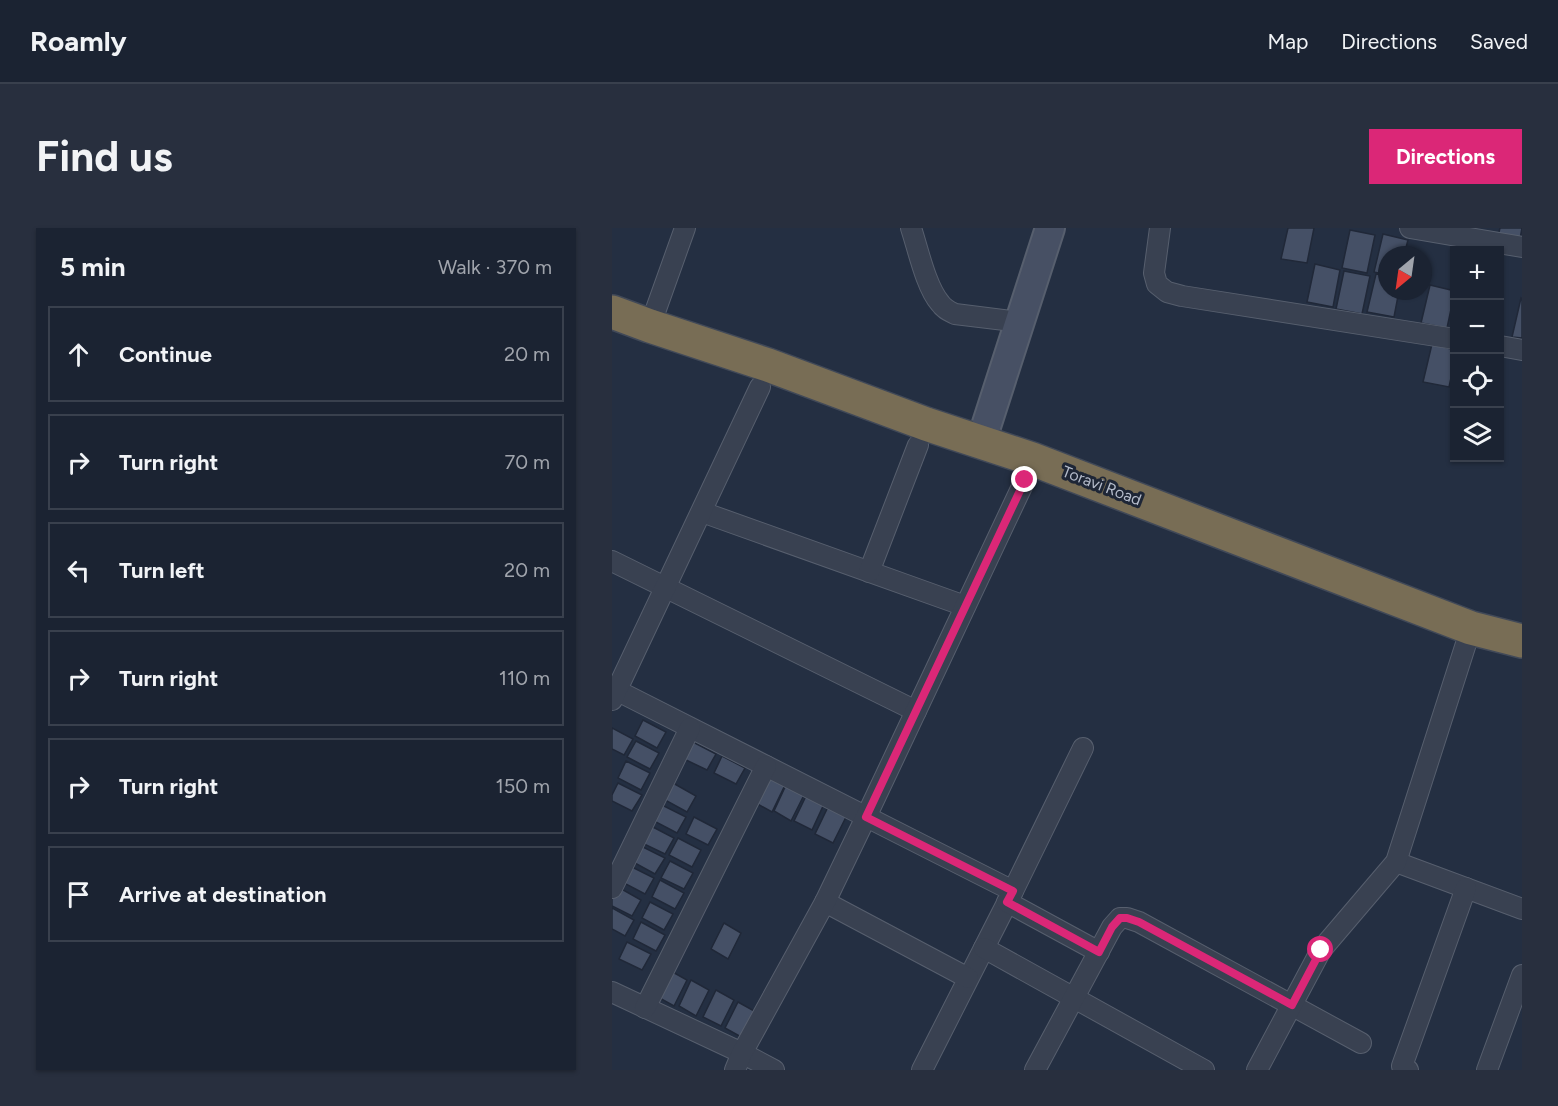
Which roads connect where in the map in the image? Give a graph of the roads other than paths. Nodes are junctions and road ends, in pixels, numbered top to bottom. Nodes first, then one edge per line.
1 (685, 228) edge
2 (911, 228) edge
3 (1050, 228) edge
4 (1160, 228) edge
5 (1410, 228) edge
6 (1522, 247) edge
7 (612, 312) edge
8 (1020, 322) junction
9 (650, 326) junction
10 (612, 336) edge
11 (1450, 338) edge
12 (1504, 347) edge
13 (1522, 350) edge
14 (760, 387) junction
15 (981, 442) junction
16 (918, 445) junction
17 (1025, 480) junction
18 (702, 512) junction
19 (612, 561) edge
20 (869, 572) junction
21 (666, 588) junction
22 (965, 606) junction
23 (1467, 638) junction
24 (1522, 641) edge
25 (1522, 664) edge
26 (614, 693) edge
27 (916, 711) junction
28 (690, 728) junction
29 (1083, 748) dead end
30 (766, 766) junction
31 (866, 817) junction
32 (1396, 862) junction
33 (612, 888) edge
34 (1466, 888) junction
35 (1010, 897) junction
36 (825, 902) junction
37 (1522, 909) edge
38 (984, 948) junction
39 (1099, 952) junction
40 (1522, 975) edge
41 (968, 978) junction
42 (612, 992) edge
43 (1074, 998) junction
44 (1292, 1005) junction
45 (645, 1008) junction
46 (1361, 1042) dead end
47 (739, 1061) edge
48 (774, 1070) edge
49 (922, 1070) edge
50 (1035, 1070) edge
51 (1204, 1070) edge
52 (1257, 1070) edge
53 (1408, 1070) edge
54 (1487, 1070) edge

1 - 9 street
2 - 8 street
3 - 8 street
4 - 11 street
5 - 6 street
7 - 9 highway, Toravi Road
8 - 15 street
9 - 15 highway, Toravi Road
10 - 14 highway, Toravi Road
12 - 13 street
14 - 16 highway, Toravi Road
14 - 18 street
15 - 23 highway, Toravi Road
16 - 17 highway, Toravi Road
16 - 20 street
17 - 22 street
17 - 23 highway, Toravi Road
18 - 20 street
18 - 21 street
19 - 21 street
20 - 22 street
21 - 26 street
21 - 27 street
22 - 27 street
23 - 24 highway, Toravi Road
23 - 25 highway, Toravi Road
23 - 32 street
26 - 28 street
27 - 31 street
28 - 30 street
28 - 33 street
29 - 35 street
30 - 31 street
30 - 45 street
31 - 35 street
31 - 36 street
32 - 34 street
32 - 44 street
34 - 37 street
34 - 53 street
35 - 38 street
35 - 39 street
36 - 41 street
36 - 47 street
38 - 41 street
38 - 43 street
39 - 43 street
39 - 44 street
40 - 54 street
41 - 49 street
42 - 45 street
43 - 50 street
43 - 51 street
44 - 46 street
44 - 52 street
45 - 47 street
47 - 48 street

